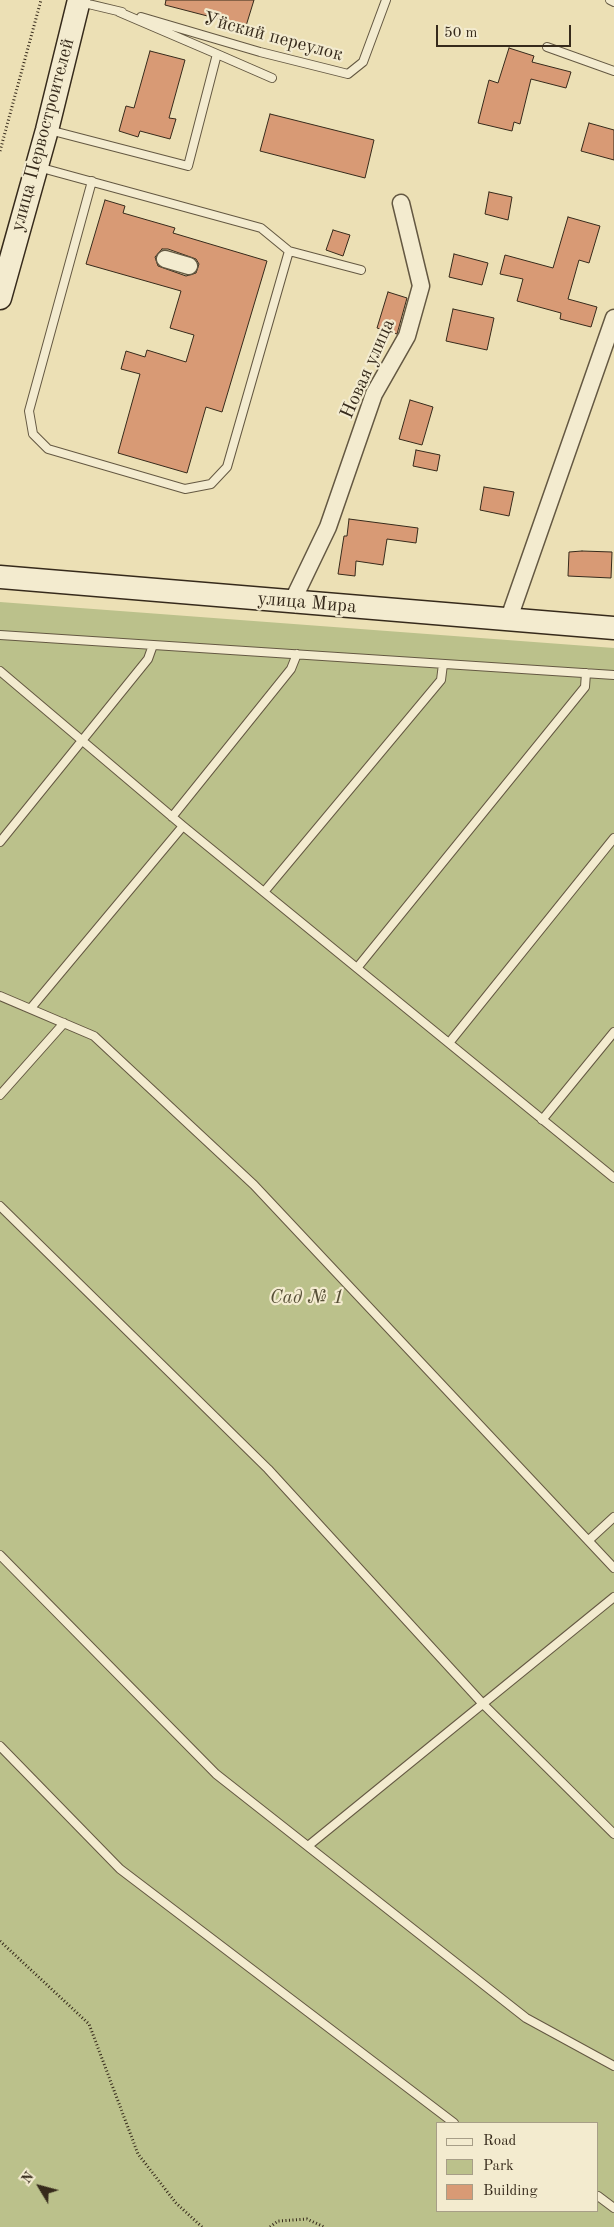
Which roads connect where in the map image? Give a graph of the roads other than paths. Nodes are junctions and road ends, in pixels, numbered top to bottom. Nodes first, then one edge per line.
1 (386, 0) edge
2 (610, 0) edge
3 (78, 1) edge
4 (614, 2) edge
5 (119, 12) junction
6 (547, 47) dead end
7 (217, 54) junction
8 (614, 71) edge
9 (272, 78) dead end
10 (47, 130) junction
11 (36, 167) junction
12 (92, 181) junction
13 (401, 203) dead end
14 (289, 251) junction
15 (166, 259) dead end
16 (188, 266) dead end
17 (361, 270) dead end
18 (1, 294) edge
19 (614, 318) edge
20 (0, 577) edge
21 (292, 602) junction
22 (508, 620) junction
23 (614, 628) edge
24 (0, 635) edge
25 (153, 645) junction
26 (297, 654) junction
27 (443, 664) junction
28 (0, 671) edge
29 (586, 673) junction
30 (614, 675) edge
31 (82, 740) junction
32 (172, 817) junction
33 (183, 826) junction
34 (614, 838) edge
35 (0, 842) edge
36 (264, 892) junction
37 (357, 968) junction
38 (0, 996) edge
39 (31, 1008) junction
40 (64, 1023) junction
41 (614, 1032) edge
42 (449, 1042) junction
43 (0, 1095) edge
44 (542, 1120) junction
45 (614, 1178) edge
46 (0, 1206) edge
47 (614, 1517) edge
48 (589, 1540) junction
49 (0, 1555) edge
50 (614, 1568) edge
51 (614, 1597) edge
52 (483, 1704) junction
53 (0, 1746) edge
54 (614, 1834) edge
55 (308, 1846) junction
56 (614, 2066) edge
57 (453, 2122) edge
58 (599, 2197) edge
59 (614, 2208) edge

1 - 5 lane, Уйский переулок
2 - 4 lane
3 - 5 lane, Уйский переулок
3 - 10 main road, улица Первостроителей
5 - 7 lane
6 - 8 lane
7 - 9 lane
7 - 10 lane
10 - 11 main road, улица Первостроителей
11 - 12 lane
11 - 18 main road, улица Первостроителей
12 - 14 lane
12 - 14 lane
13 - 21 street, Новая улица
14 - 17 lane
15 - 16 street
19 - 22 street
20 - 21 main road, улица Мира
21 - 22 main road, улица Мира
22 - 23 main road, улица Мира
24 - 25 lane
25 - 26 lane
25 - 31 lane
26 - 27 lane
26 - 32 lane
27 - 29 lane
27 - 36 lane
28 - 31 lane
29 - 30 lane
29 - 37 lane
31 - 32 lane
31 - 35 lane
32 - 33 lane
33 - 36 lane
33 - 39 lane
34 - 42 lane
36 - 37 lane
37 - 42 lane
38 - 39 lane
39 - 40 lane
40 - 43 lane
40 - 48 lane
41 - 44 lane
42 - 44 lane
44 - 45 lane
46 - 52 lane
47 - 48 lane
48 - 50 lane
49 - 55 lane
51 - 52 lane
52 - 54 lane
52 - 55 lane
53 - 57 lane
55 - 56 lane
58 - 59 lane

